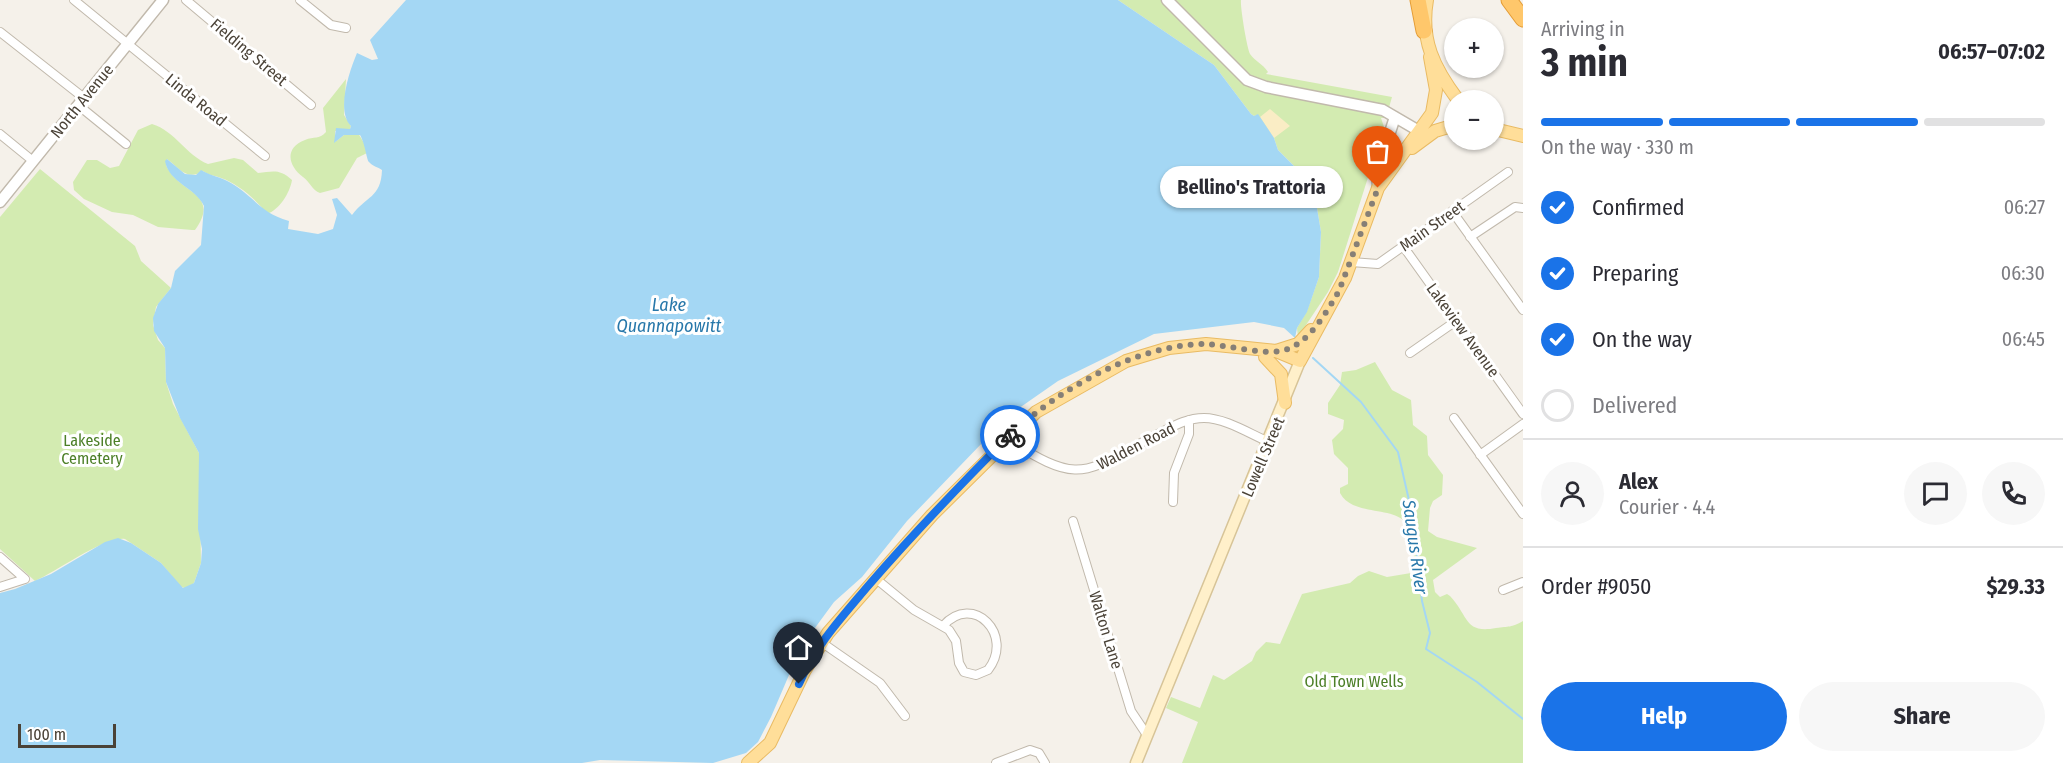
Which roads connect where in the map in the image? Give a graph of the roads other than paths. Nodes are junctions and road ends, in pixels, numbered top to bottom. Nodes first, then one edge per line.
1 (74, 0) edge
2 (163, 0) edge
3 (186, 0) edge
4 (300, 0) edge
5 (1167, 0) edge
6 (1418, 0) edge
7 (1427, 0) edge
8 (1509, 0) edge
9 (1523, 19) edge
10 (346, 28) dead end
11 (1424, 31) junction
12 (0, 32) edge
13 (128, 44) junction
14 (1430, 57) junction
15 (1451, 90) edge
16 (81, 102) junction
17 (312, 105) dead end
18 (1398, 120) junction
19 (1444, 128) edge
20 (1504, 132) edge
21 (0, 134) edge
22 (1416, 136) junction
23 (1523, 136) edge
24 (126, 144) dead end
25 (265, 156) dead end
26 (1400, 158) junction
27 (33, 161) junction
28 (1508, 172) dead end
29 (1378, 188) junction
30 (0, 202) edge
31 (1523, 208) edge
32 (1452, 211) junction
33 (1470, 237) junction
34 (1403, 246) junction
35 (1351, 262) junction
36 (1330, 306) junction
37 (1523, 310) edge
38 (1456, 321) junction
39 (1410, 353) dead end
40 (1270, 354) junction
41 (1300, 361) junction
42 (1286, 403) junction
43 (1523, 414) edge
44 (1454, 418) dead end
45 (1189, 420) junction
46 (1523, 424) edge
47 (1007, 439) junction
48 (1269, 442) junction
49 (1480, 455) junction
50 (1173, 502) dead end
51 (1523, 514) edge
52 (1074, 521) dead end
53 (0, 557) edge
54 (875, 578) junction
55 (1523, 582) edge
56 (0, 587) edge
57 (1503, 590) dead end
58 (943, 626) junction
59 (821, 642) junction
60 (905, 716) dead end
61 (1148, 735) junction
62 (748, 763) edge
63 (996, 763) edge
64 (1045, 763) edge
65 (1136, 763) edge

1 - 13 street, Linda Road
2 - 13 street, North Avenue
3 - 17 street, Fielding Street
4 - 10 street
5 - 18 street
6 - 11 highway
7 - 11 main road, Lowell Street
8 - 9 highway
11 - 14 main road, Lowell Street
12 - 16 street
13 - 16 street, North Avenue
13 - 25 street, Linda Road
14 - 15 main road
14 - 22 main road, Lowell Street
16 - 24 street
16 - 27 street, North Avenue
18 - 22 street
18 - 29 street
19 - 26 main road, Lowell Street
20 - 23 main road
21 - 27 street
22 - 26 main road, Lowell Street
26 - 29 main road, Lowell Street
27 - 30 street, North Avenue
28 - 32 street, Main Street
29 - 35 main road, Lowell Street
31 - 33 street
32 - 33 street
32 - 34 street, Main Street
33 - 37 street
34 - 35 street, Main Street
34 - 38 street, Lakeview Avenue
35 - 36 main road, Lowell Street
36 - 40 main road
36 - 41 main road, Lowell Street
38 - 39 street
38 - 43 street, Lakeview Avenue
40 - 41 main road
40 - 42 main road
40 - 47 main road
41 - 42 main road, Lowell Street
42 - 48 main road, Lowell Street
44 - 49 street
45 - 47 street, Walden Road
45 - 48 street, Walden Road
45 - 50 street
46 - 49 street
47 - 54 main road
48 - 61 main road, Lowell Street
49 - 51 street
52 - 61 street, Walton Lane
53 - 56 street
54 - 58 street
54 - 59 main road
55 - 57 street
58 - 58 street
59 - 60 street
59 - 62 main road
61 - 65 main road, Lowell Street
63 - 64 street

